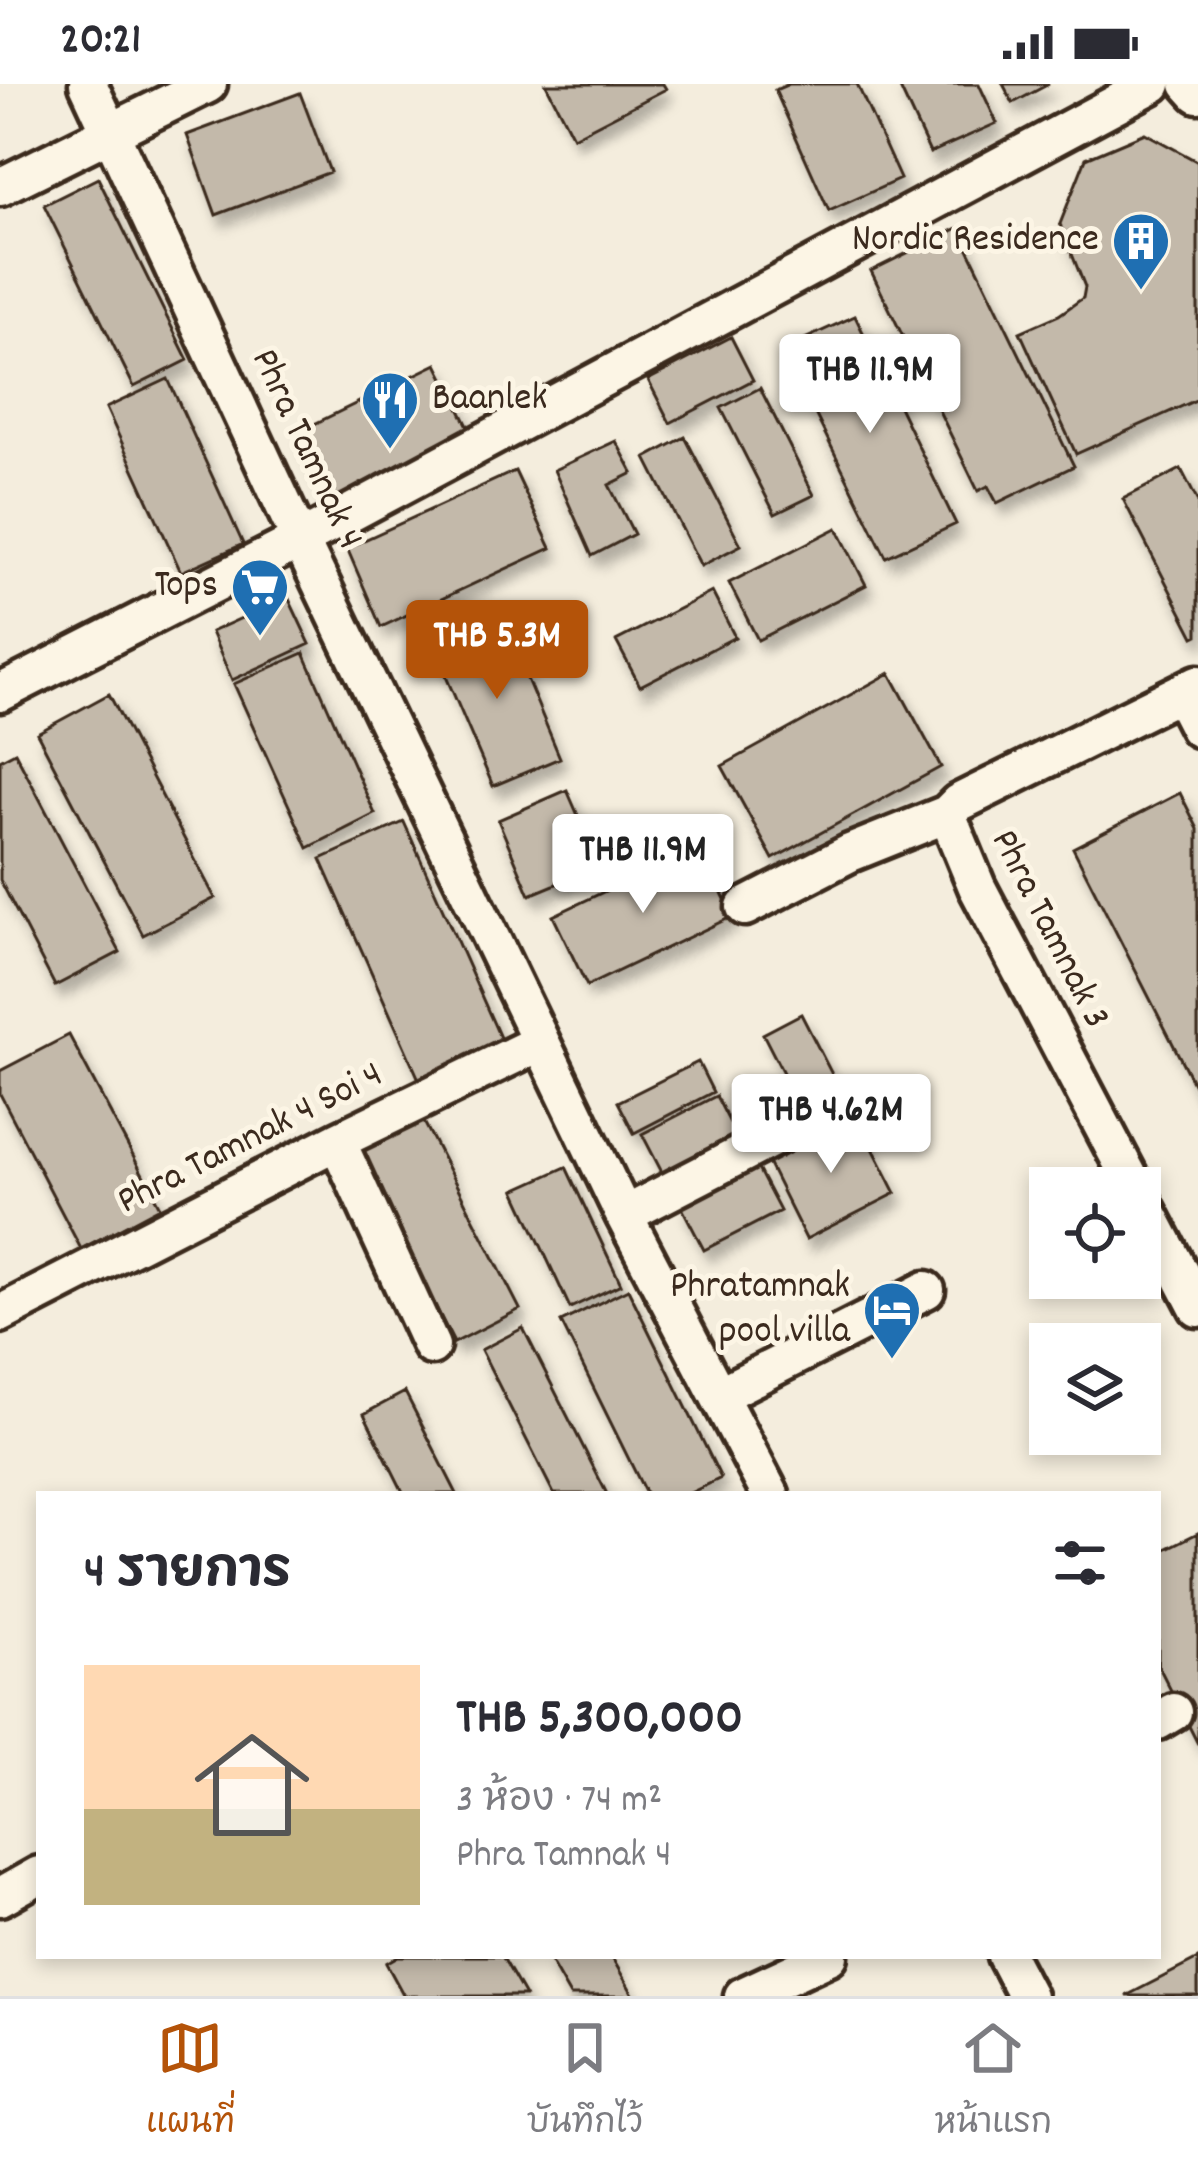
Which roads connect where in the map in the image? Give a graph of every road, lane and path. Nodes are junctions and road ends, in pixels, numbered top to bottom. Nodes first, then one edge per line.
1 (88, 84) edge
2 (208, 84) edge
3 (1153, 84) edge
4 (1189, 84) edge
5 (1198, 94) edge
6 (111, 129) junction
7 (0, 187) edge
8 (300, 539) junction
9 (1189, 689) edge
10 (0, 693) edge
11 (1198, 728) edge
12 (947, 814) junction
13 (745, 907) dead end
14 (542, 1042) junction
15 (846, 1100) dead end
16 (337, 1142) junction
17 (1124, 1167) edge
18 (625, 1215) junction
19 (1161, 1238) edge
20 (926, 1290) dead end
21 (1198, 1308) edge
22 (0, 1314) edge
23 (431, 1346) dead end
24 (719, 1395) junction
25 (766, 1485) edge
26 (36, 1877) edge
27 (0, 1897) edge
28 (823, 1959) edge
29 (1008, 1959) edge
30 (743, 1996) edge
31 (1027, 1996) edge

1 - 6 street, Phra Tamnak 4
2 - 6 street
3 - 8 street
4 - 5 street
6 - 7 street
6 - 8 street, Phra Tamnak 4
8 - 10 street
8 - 14 street, Phra Tamnak 4
9 - 11 street
9 - 12 street, Phra Tamnak 3
12 - 13 street
12 - 17 street, Phra Tamnak 3
14 - 16 street, Phra Tamnak 4 Soi 4
14 - 18 street, Phra Tamnak 4
15 - 18 street
16 - 22 street, Phra Tamnak 4 Soi 4
16 - 23 street
18 - 24 street, Phra Tamnak 4
19 - 21 street
20 - 24 street
24 - 25 street, Phra Tamnak 4
26 - 27 street
28 - 30 street
29 - 31 street

